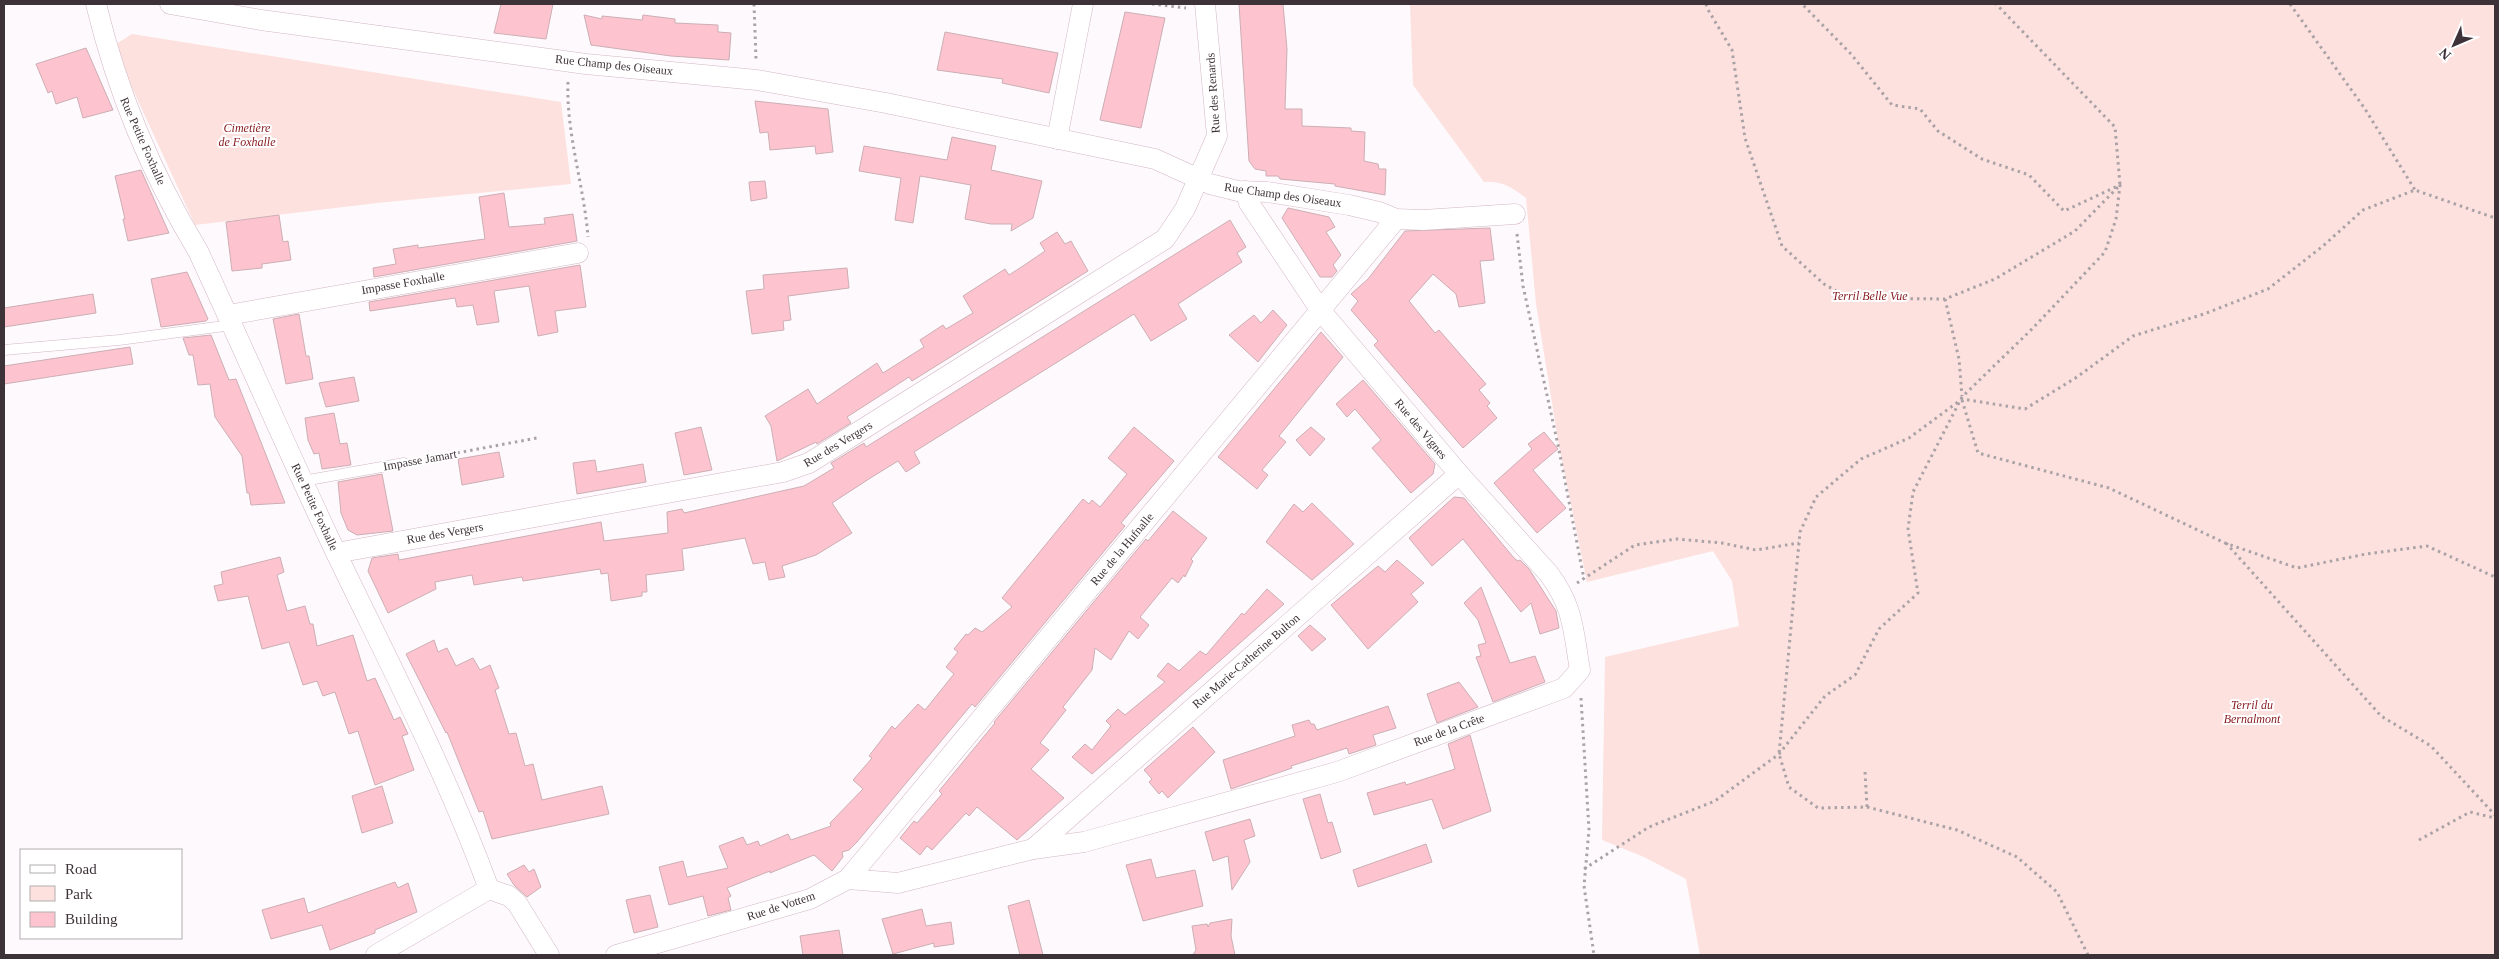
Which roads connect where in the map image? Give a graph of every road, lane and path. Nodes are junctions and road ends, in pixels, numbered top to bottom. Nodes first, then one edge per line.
1 (96, 4) edge
2 (170, 4) edge
3 (754, 4) edge
4 (1082, 4) edge
5 (1152, 4) edge
6 (1706, 4) edge
7 (1802, 4) edge
8 (1996, 4) edge
9 (2290, 4) edge
10 (1206, 7) edge
11 (569, 61) junction
12 (757, 80) junction
13 (1057, 139) junction
14 (1199, 178) junction
15 (2120, 185) junction
16 (2415, 190) junction
17 (1245, 191) junction
18 (1515, 214) joint
19 (2495, 218) edge
20 (1396, 219) junction
21 (578, 253) joint
22 (1945, 299) junction
23 (1321, 312) junction
24 (230, 320) junction
25 (4, 350) edge
26 (1962, 398) junction
27 (537, 438) dead end
28 (404, 463) joint
29 (1459, 474) junction
30 (304, 481) junction
31 (1799, 543) junction
32 (2225, 543) junction
33 (336, 553) junction
34 (2495, 577) edge
35 (1584, 579) junction
36 (1561, 591) junction
37 (1580, 670) junction
38 (1778, 754) junction
39 (1865, 772) dead end
40 (1867, 806) junction
41 (2495, 817) edge
42 (2419, 840) dead end
43 (1033, 849) junction
44 (1584, 869) junction
45 (848, 879) junction
46 (489, 889) junction
47 (376, 955) edge
48 (549, 955) edge
49 (616, 955) edge
50 (1594, 955) edge
51 (2088, 955) edge

1 - 24 street, Rue Petite Foxhalle
2 - 11 street, Rue Champ des Oiseaux
3 - 12 path
4 - 13 street
5 - 10 path
6 - 22 path
7 - 15 path
8 - 15 path
9 - 16 path
10 - 14 street, Rue des Renards
11 - 12 street, Rue Champ des Oiseaux
11 - 21 path
12 - 13 street, Rue Champ des Oiseaux
13 - 14 street, Rue Champ des Oiseaux
14 - 17 street, Rue Champ des Oiseaux
14 - 33 street, Rue des Vergers
15 - 22 path
15 - 26 path
16 - 19 path
16 - 26 path
17 - 20 street, Rue Champ des Oiseaux
17 - 23 street, Rue des Vignes
18 - 20 street, Rue Champ des Oiseaux
18 - 35 path
20 - 23 street, Rue de la Hufnalle
21 - 24 street, Impasse Foxhalle
22 - 26 path
23 - 29 street, Rue des Vignes
23 - 45 street, Rue de la Hufnalle
24 - 25 lane
24 - 30 street, Rue Petite Foxhalle
26 - 31 path
26 - 32 path
26 - 38 path
27 - 28 path, Impasse Jamart
28 - 30 lane, Impasse Jamart
29 - 36 street, Rue des Vignes
29 - 43 street, Rue Marie-Catherine Bulton
30 - 33 street, Rue Petite Foxhalle
31 - 35 path
31 - 38 path
32 - 34 path
32 - 41 path
33 - 46 street, Rue Petite Foxhalle
35 - 36 path
36 - 37 street, Rue des Vignes
37 - 43 street, Rue de la Crête
37 - 44 path
38 - 40 path
38 - 44 path
39 - 40 path
40 - 51 path
41 - 42 path
43 - 45 street
44 - 50 path
45 - 49 street, Rue de Vottem
46 - 47 street
46 - 48 street

